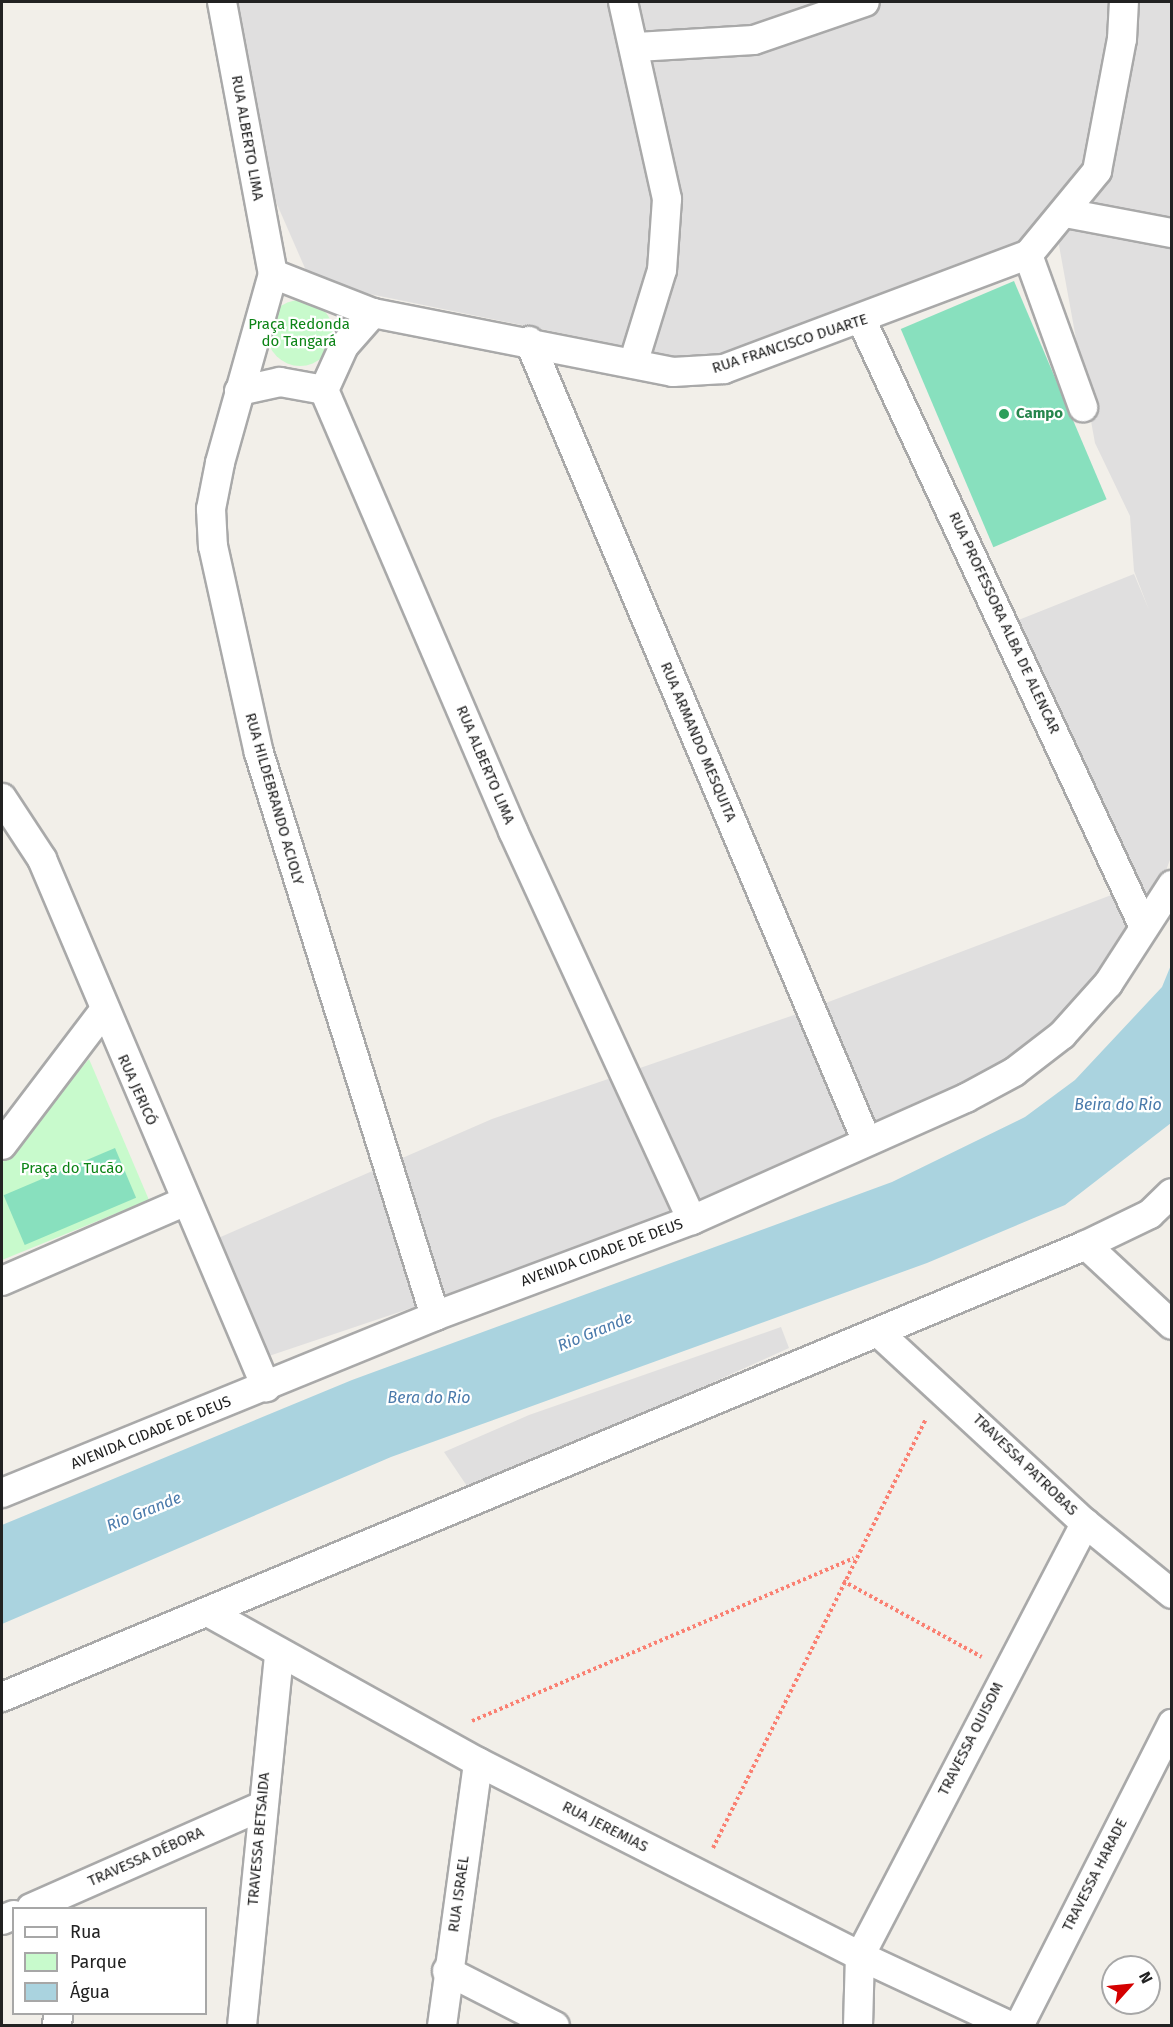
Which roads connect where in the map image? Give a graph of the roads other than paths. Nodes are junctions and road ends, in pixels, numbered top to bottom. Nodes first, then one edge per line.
1 (222, 2) edge
2 (623, 2) edge
3 (865, 2) edge
4 (1124, 2) edge
5 (637, 47) junction
6 (1066, 213) junction
7 (1172, 233) edge
8 (1028, 255) junction
9 (273, 274) junction
10 (373, 313) junction
11 (862, 321) junction
12 (529, 342) junction
13 (633, 364) junction
14 (324, 390) junction
15 (239, 391) junction
16 (1083, 407) dead end
17 (2, 800) edge
18 (1172, 885) edge
19 (1144, 927) junction
20 (103, 1012) junction
21 (867, 1142) junction
22 (2, 1145) edge
23 (1172, 1193) edge
24 (186, 1202) junction
25 (692, 1220) junction
26 (1086, 1245) junction
27 (2, 1281) edge
28 (435, 1316) junction
29 (1172, 1325) edge
30 (880, 1334) junction
31 (266, 1387) junction
32 (2, 1493) edge
33 (1085, 1523) junction
34 (1172, 1594) edge
35 (208, 1612) junction
36 (279, 1653) junction
37 (2, 1697) edge
38 (1172, 1724) edge
39 (478, 1762) junction
40 (262, 1806) junction
41 (71, 1899) edge
42 (35, 1907) edge
43 (860, 1956) junction
44 (447, 1971) junction
45 (242, 2025) edge
46 (442, 2025) edge
47 (555, 2025) edge
48 (858, 2025) edge
49 (1010, 2025) edge
50 (1019, 2025) edge

1 - 9 street, RUA ALBERTO LIMA
2 - 5 street
3 - 5 street
4 - 6 street, RUA FRANCISCO DUARTE
5 - 13 street
6 - 7 street
6 - 8 street, RUA FRANCISCO DUARTE
8 - 11 street, RUA FRANCISCO DUARTE
8 - 16 street
9 - 10 street, RUA FRANCISCO DUARTE
9 - 15 street, RUA HILDEBRANDO ACIOLY
10 - 12 street, RUA FRANCISCO DUARTE
10 - 14 street
11 - 13 street, RUA FRANCISCO DUARTE
11 - 19 street, RUA PROFESSORA ALBA DE ALENCAR
12 - 13 street, RUA FRANCISCO DUARTE
12 - 21 street, RUA ARMANDO MESQUITA
14 - 15 street
14 - 25 street, RUA ALBERTO LIMA
15 - 28 street, RUA HILDEBRANDO ACIOLY
17 - 20 street, RUA JERICÓ
18 - 19 street, AVENIDA CIDADE DE DEUS
19 - 21 street, AVENIDA CIDADE DE DEUS
20 - 22 street
20 - 24 street, RUA JERICÓ
21 - 25 street, AVENIDA CIDADE DE DEUS
23 - 26 street
24 - 27 street
24 - 31 street, RUA JERICÓ
25 - 28 street, AVENIDA CIDADE DE DEUS
26 - 29 street
26 - 30 street
28 - 31 street, AVENIDA CIDADE DE DEUS
30 - 33 street, TRAVESSA PATROBAS
30 - 35 street
31 - 32 street, AVENIDA CIDADE DE DEUS
33 - 34 street, TRAVESSA PATROBAS
33 - 43 street, TRAVESSA QUISOM
35 - 36 street, RUA JEREMIAS
35 - 37 street
36 - 39 street, RUA JEREMIAS
36 - 40 street, TRAVESSA BETSAIDA
38 - 50 street, TRAVESSA HARADE
39 - 43 street, RUA JEREMIAS
39 - 44 street, RUA ISRAEL
40 - 41 street, TRAVESSA DÉBORA
40 - 45 street, TRAVESSA BETSAIDA
41 - 42 street, TRAVESSA DÉBORA
43 - 48 street
43 - 49 street, RUA JEREMIAS
44 - 46 street, RUA ISRAEL
44 - 47 street

